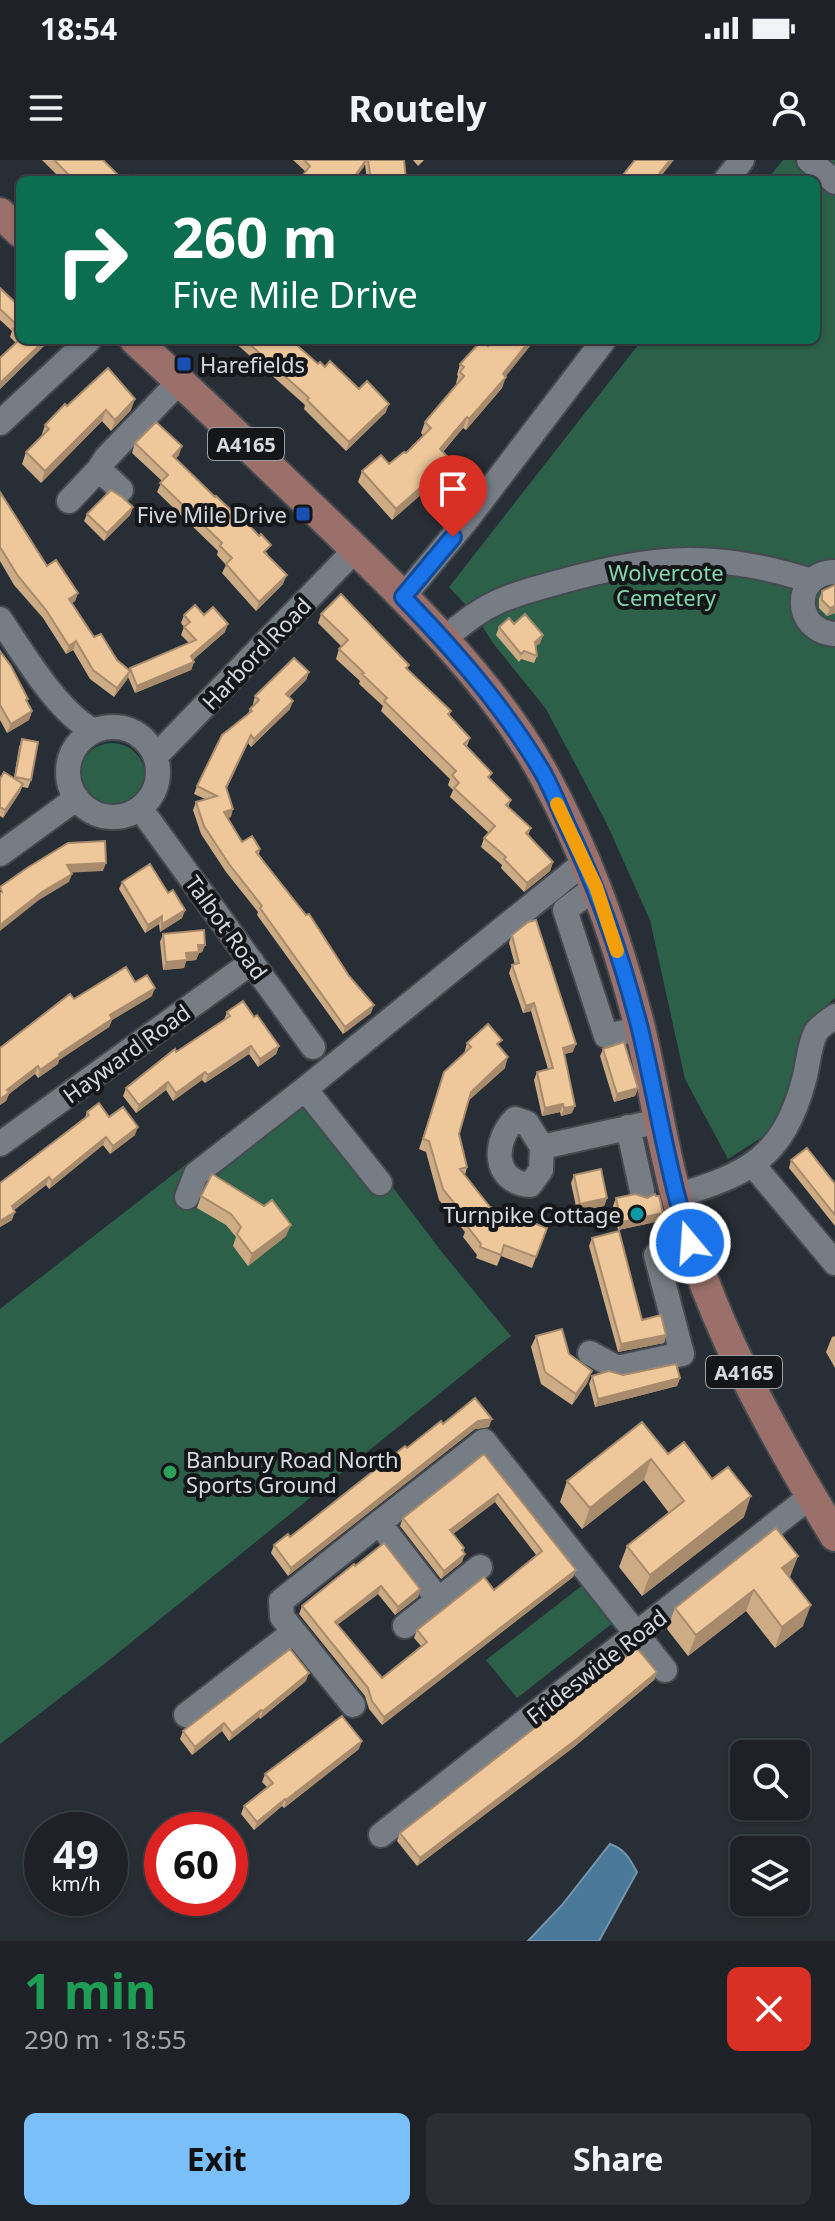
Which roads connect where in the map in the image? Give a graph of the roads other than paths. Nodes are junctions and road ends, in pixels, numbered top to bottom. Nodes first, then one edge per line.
1 (742, 160) edge
2 (809, 160) edge
3 (729, 176) edge
4 (835, 182) edge
5 (85, 344) edge
6 (139, 344) edge
7 (601, 344) edge
8 (180, 381) junction
9 (0, 423) edge
10 (99, 469) junction
11 (121, 490) dead end
12 (69, 501) dead end
13 (356, 549) junction
14 (835, 572) edge
15 (811, 581) junction
16 (403, 597) junction
17 (0, 619) edge
18 (835, 634) edge
19 (444, 640) junction
20 (94, 731) junction
21 (156, 756) junction
22 (77, 798) junction
23 (140, 808) junction
24 (0, 854) edge
25 (590, 874) junction
26 (252, 962) junction
27 (835, 1016) edge
28 (313, 1047) dead end
29 (305, 1089) junction
30 (659, 1121) junction
31 (628, 1127) junction
32 (0, 1144) edge
33 (542, 1147) dead end
34 (754, 1166) junction
35 (380, 1183) dead end
36 (642, 1191) dead end
37 (676, 1196) junction
38 (187, 1197) dead end
39 (690, 1243) junction
40 (835, 1263) edge
41 (590, 1353) dead end
42 (811, 1496) junction
43 (379, 1523) junction
44 (835, 1536) edge
45 (480, 1567) dead end
46 (438, 1599) junction
47 (405, 1626) dead end
48 (294, 1632) junction
49 (637, 1634) junction
50 (665, 1670) dead end
51 (353, 1705) dead end
52 (186, 1715) dead end
53 (381, 1835) dead end

1 - 3 street
2 - 4 street
5 - 9 street
6 - 8 main road, A4165
7 - 16 street
8 - 10 street
8 - 13 main road, A4165
10 - 11 street
10 - 12 street
13 - 16 main road, A4165
13 - 21 street, Harbord Road
14 - 15 street
15 - 18 street
15 - 19 street
16 - 19 main road, A4165
17 - 20 street
19 - 25 main road, A4165
20 - 21 street
20 - 22 street
21 - 23 street
22 - 23 street
22 - 24 street
23 - 26 street, Talbot Road
25 - 29 street
25 - 30 main road, A4165
26 - 28 street, Talbot Road
26 - 32 street, Hayward Road
27 - 34 street
29 - 35 street
29 - 38 street
30 - 31 street
30 - 37 main road, A4165
31 - 33 street
31 - 36 street
34 - 37 street
34 - 40 street
37 - 39 main road, A4165
39 - 41 street
39 - 42 main road, A4165
42 - 44 main road, A4165
42 - 49 street, Frideswide Road
43 - 46 street
43 - 48 street
43 - 49 street
45 - 46 street
46 - 47 street
48 - 51 street
48 - 52 street
49 - 50 street
49 - 53 street, Frideswide Road

